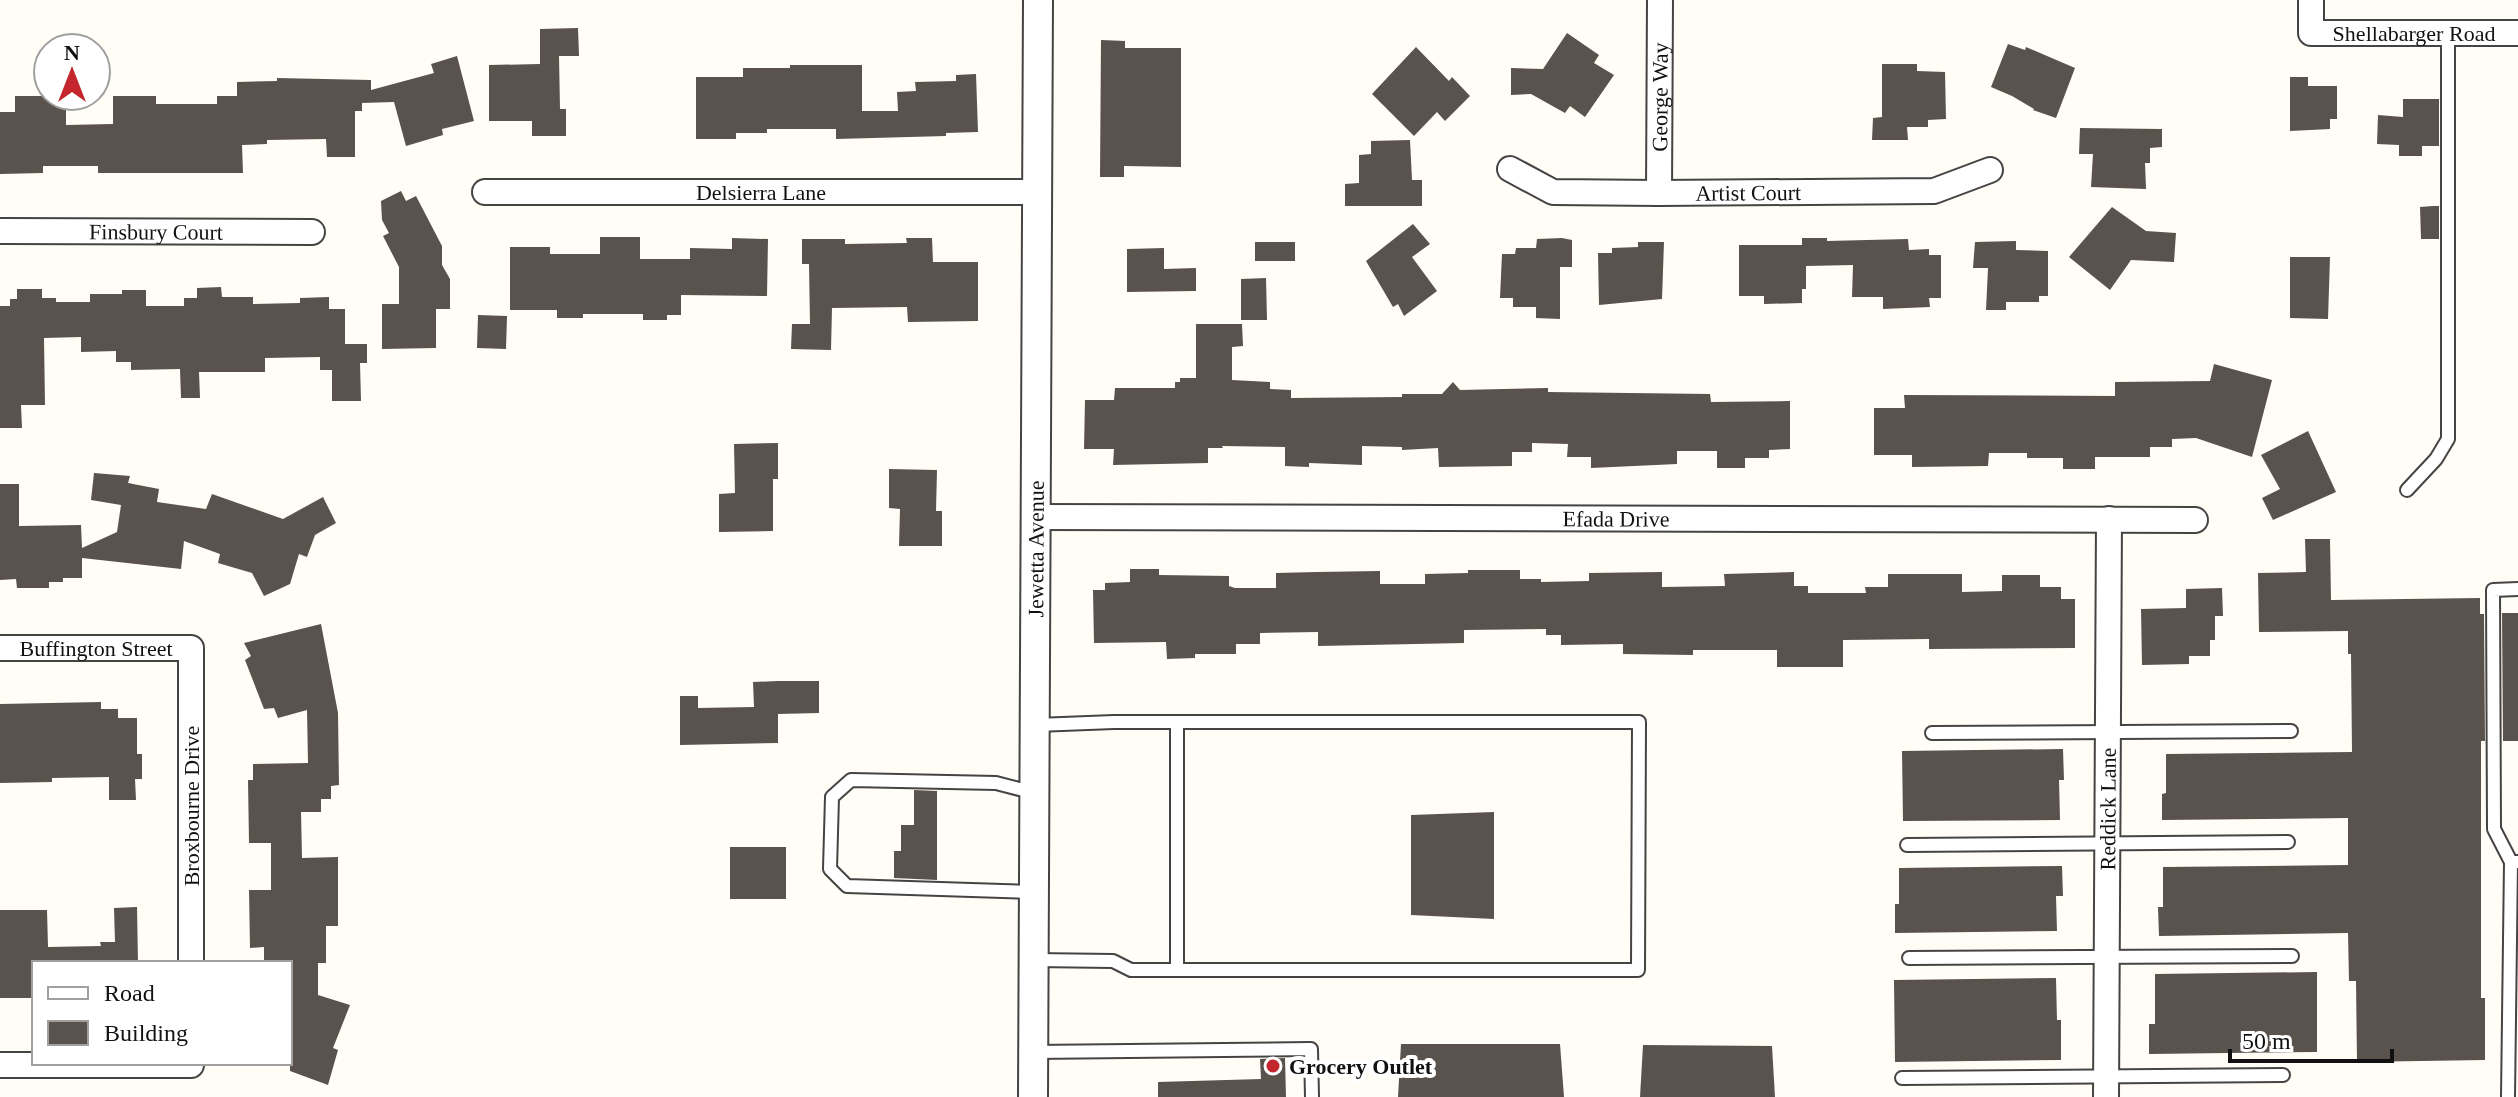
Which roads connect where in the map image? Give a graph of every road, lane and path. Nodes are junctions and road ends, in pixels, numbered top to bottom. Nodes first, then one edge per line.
1 (1038, 0) edge
2 (1660, 0) edge
3 (2311, 0) edge
4 (2448, 33) junction
5 (2518, 33) edge
6 (1510, 169) dead end
7 (1990, 170) dead end
8 (485, 192) dead end
9 (1037, 192) junction
10 (1659, 193) junction
11 (0, 231) edge
12 (312, 232) dead end
13 (2407, 490) dead end
14 (1036, 517) junction
15 (2109, 519) junction
16 (2195, 520) dead end
17 (2518, 589) edge
18 (0, 648) edge
19 (191, 648) joint
20 (1177, 722) junction
21 (1036, 725) junction
22 (2108, 731) junction
23 (2291, 731) dead end
24 (1932, 733) dead end
25 (1035, 793) junction
26 (2107, 842) junction
27 (2288, 842) dead end
28 (1907, 845) dead end
29 (2515, 862) edge
30 (1034, 892) junction
31 (2106, 956) junction
32 (2292, 956) dead end
33 (1909, 958) dead end
34 (1034, 960) junction
35 (191, 961) edge
36 (1177, 970) junction
37 (1033, 1052) junction
38 (0, 1065) edge
39 (32, 1065) edge
40 (2283, 1075) dead end
41 (1902, 1078) dead end
42 (2106, 1087) edge
43 (1033, 1097) edge
44 (1312, 1097) edge
45 (2508, 1097) edge

1 - 9 street, Jewetta Avenue
2 - 10 street, George Way
3 - 4 street, Shellabarger Road
4 - 5 street, Shellabarger Road
4 - 13 lane
6 - 10 street, Artist Court
7 - 10 street, Artist Court
8 - 9 street, Delsierra Lane
9 - 14 street, Jewetta Avenue
11 - 12 street, Finsbury Court
14 - 15 street, Efada Drive
14 - 21 street, Jewetta Avenue
15 - 16 street, Efada Drive
15 - 22 street, Reddick Lane
17 - 29 lane
18 - 19 street, Buffington Street
19 - 35 street, Broxbourne Drive
20 - 21 lane
20 - 36 lane
20 - 36 lane
21 - 25 street, Jewetta Avenue
22 - 23 lane
22 - 24 lane
22 - 26 street, Reddick Lane
25 - 30 street, Jewetta Avenue
25 - 30 lane
26 - 27 lane
26 - 28 lane
26 - 31 street, Reddick Lane
29 - 45 lane
30 - 34 street, Jewetta Avenue
31 - 32 lane
31 - 33 lane
31 - 42 street, Reddick Lane
34 - 36 lane
34 - 37 street, Jewetta Avenue
37 - 43 street, Jewetta Avenue
37 - 44 lane
38 - 39 street
40 - 42 lane
41 - 42 lane

